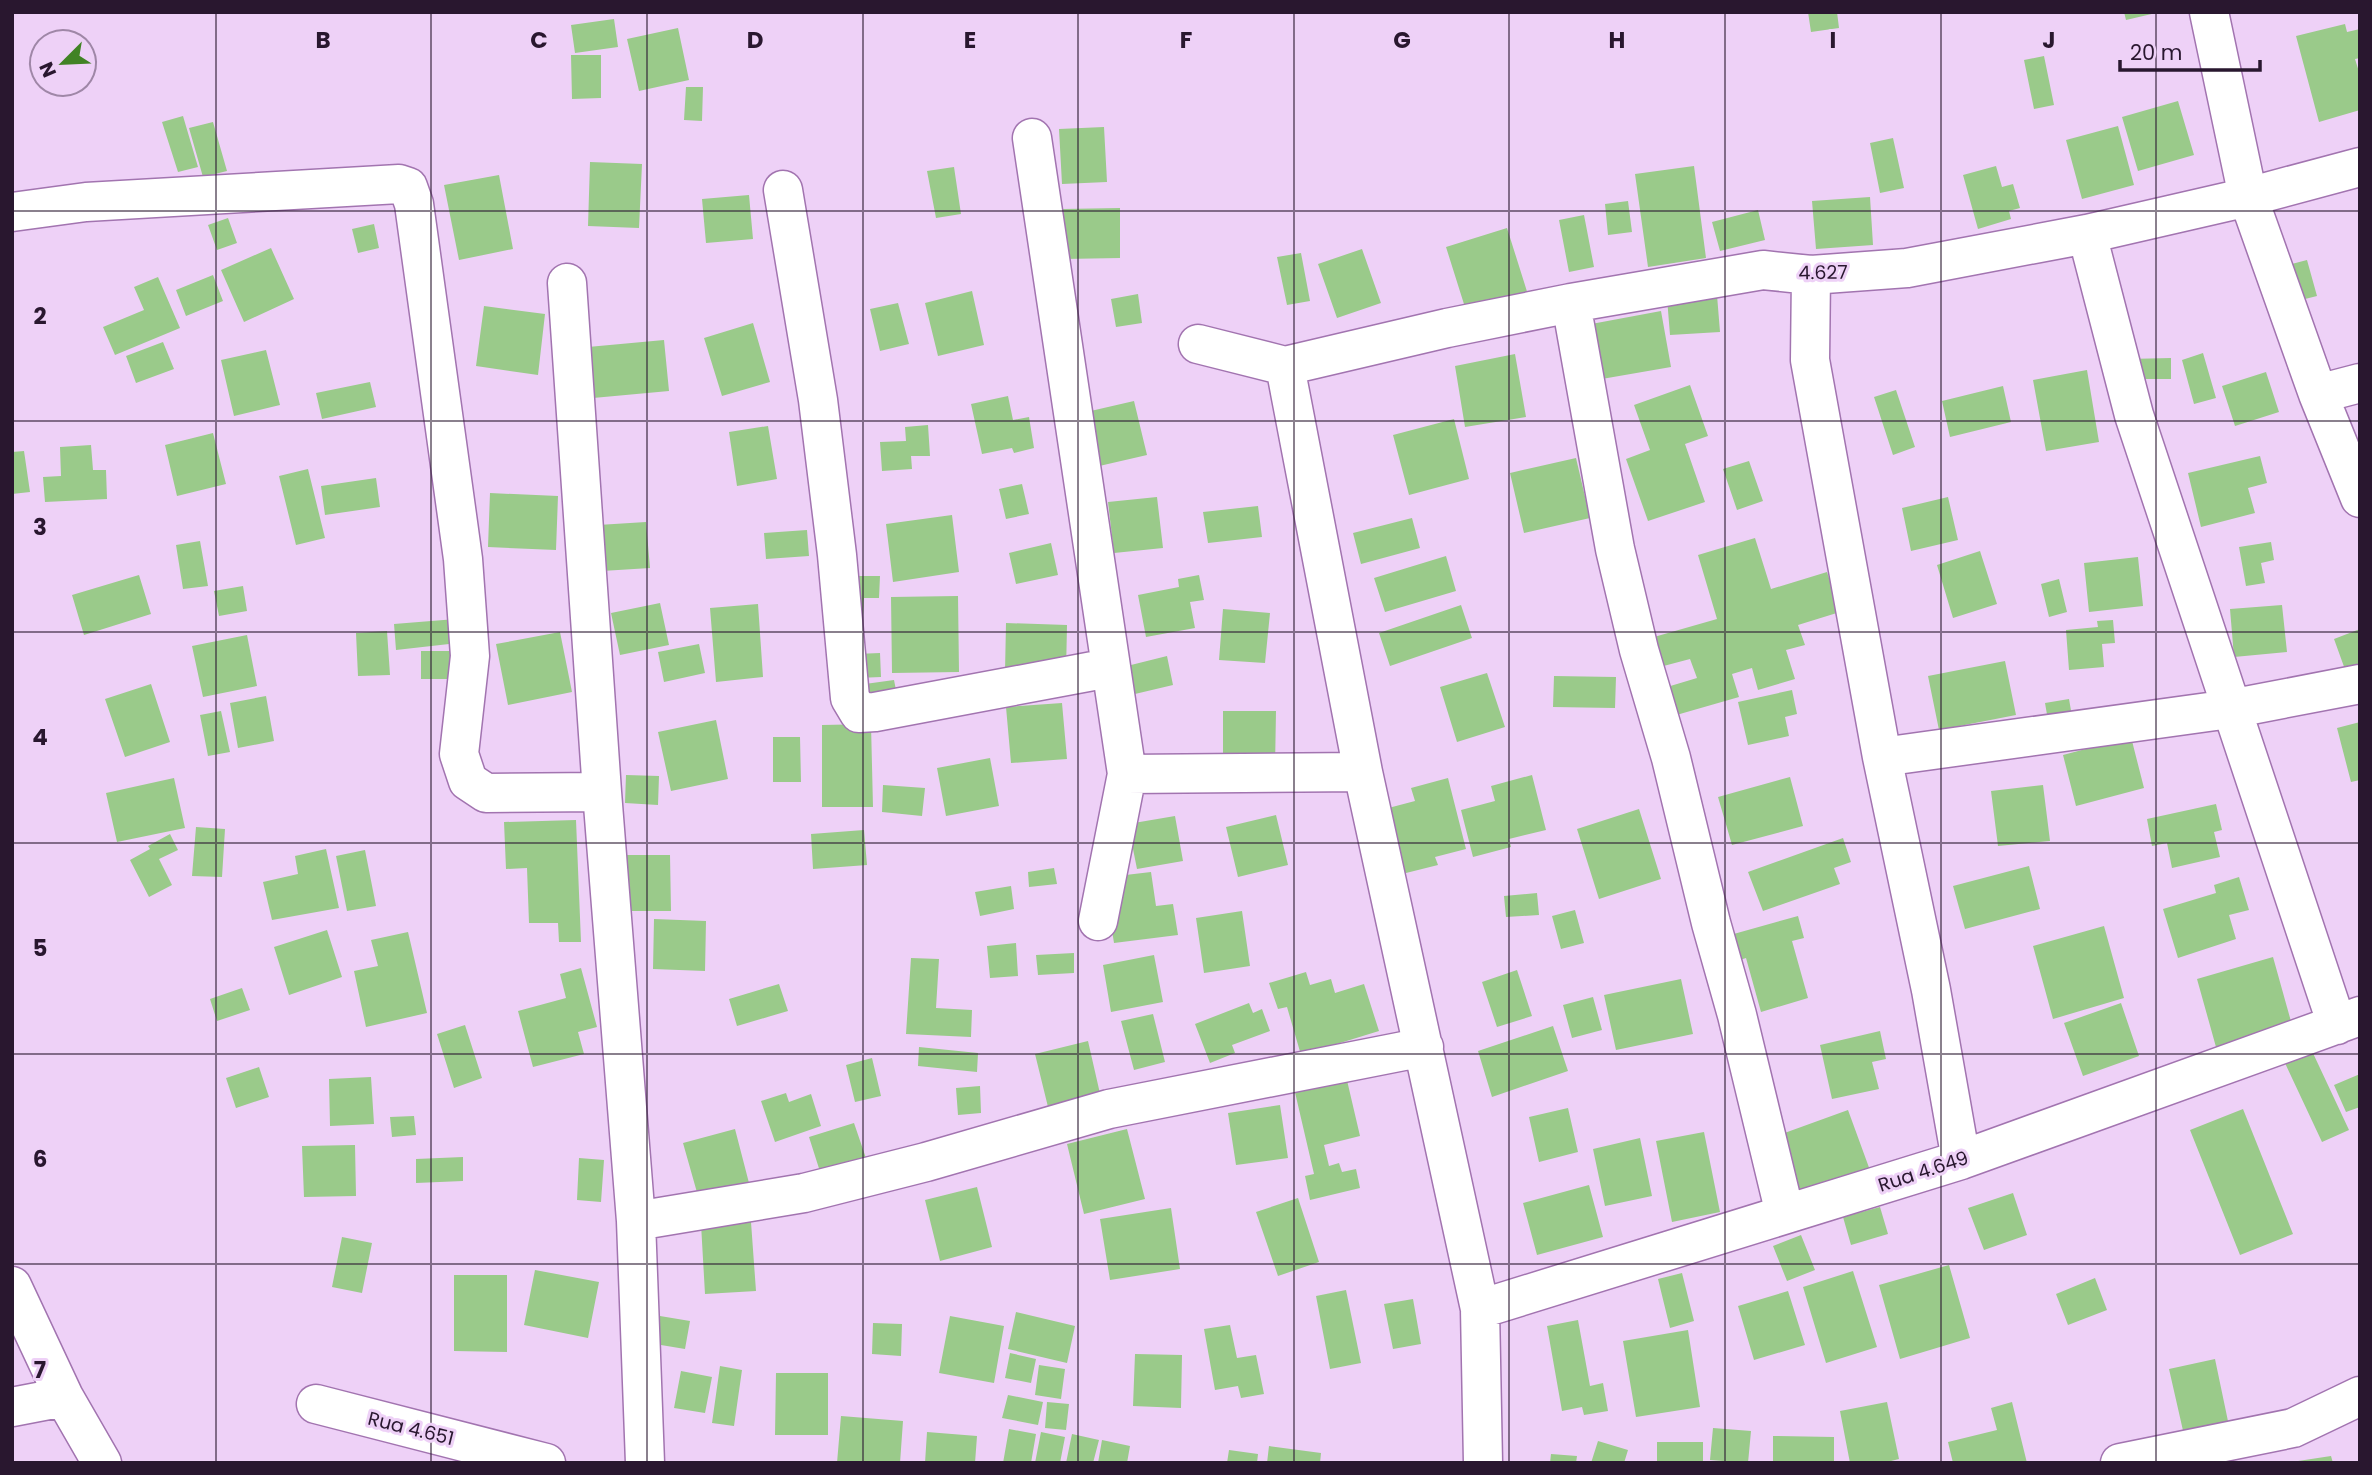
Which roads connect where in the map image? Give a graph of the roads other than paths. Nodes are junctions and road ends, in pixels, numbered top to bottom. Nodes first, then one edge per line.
1 (2209, 12) edge
2 (1032, 138) dead end
3 (2360, 167) edge
4 (783, 190) dead end
5 (2248, 197) junction
6 (12, 212) edge
7 (2087, 234) junction
8 (1811, 275) junction
9 (567, 283) dead end
10 (1571, 303) junction
11 (1198, 344) dead end
12 (1285, 366) junction
13 (2360, 383) edge
14 (2318, 394) junction
15 (2360, 498) edge
16 (1109, 668) junction
17 (2360, 684) edge
18 (2230, 709) junction
19 (1882, 757) junction
20 (1363, 772) junction
21 (1127, 774) junction
22 (602, 792) junction
23 (1098, 921) dead end
24 (2348, 1021) edge
25 (1424, 1047) junction
26 (1961, 1160) junction
27 (1785, 1214) junction
28 (636, 1221) junction
29 (12, 1286) edge
30 (1480, 1308) junction
31 (2360, 1396) edge
32 (64, 1397) junction
33 (316, 1404) dead end
34 (12, 1407) edge
35 (102, 1463) edge
36 (546, 1463) edge
37 (645, 1463) edge
38 (1483, 1463) edge
39 (2120, 1463) edge

1 - 5 street
2 - 16 street
3 - 5 street, 4.627
4 - 16 street
5 - 7 street, 4.627
5 - 14 street
6 - 22 street
7 - 8 street, 4.627
7 - 18 street
8 - 10 street, 4.627
8 - 19 street
9 - 22 street
10 - 12 street, 4.627
10 - 27 street
11 - 12 street
12 - 20 street
13 - 14 street
14 - 15 street
16 - 21 street
17 - 18 street
18 - 19 street
18 - 24 street
19 - 26 street
20 - 21 street
20 - 25 street
21 - 23 street
22 - 28 street
24 - 26 street, Rua 4.649
25 - 28 street
25 - 30 street
26 - 27 street, Rua 4.649
27 - 30 street, Rua 4.649
28 - 37 street
29 - 32 street
30 - 38 street
31 - 39 street
32 - 34 street
32 - 35 street
33 - 36 street, Rua 4.651

